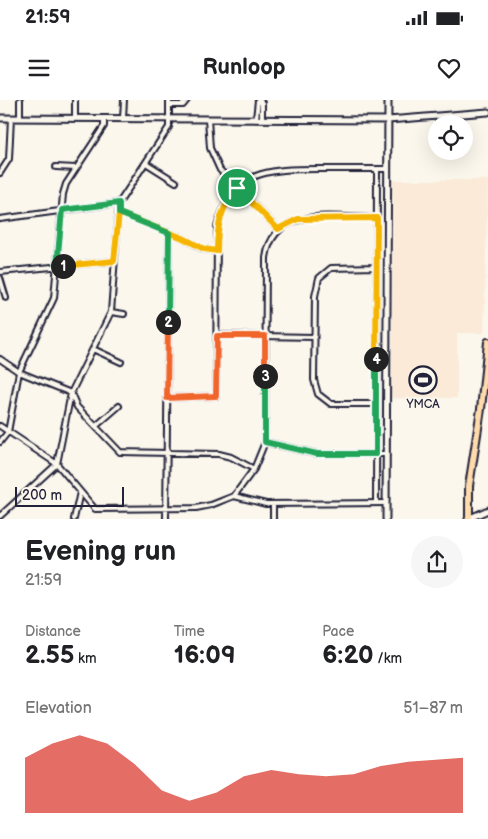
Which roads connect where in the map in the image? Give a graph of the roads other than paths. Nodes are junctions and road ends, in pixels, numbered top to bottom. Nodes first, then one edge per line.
1 (20, 100) edge
2 (75, 100) edge
3 (124, 100) edge
4 (169, 100) edge
5 (187, 100) edge
6 (259, 100) edge
7 (388, 100) edge
8 (256, 105) junction
9 (262, 105) junction
10 (169, 106) junction
11 (488, 112) edge
12 (0, 118) edge
13 (10, 118) junction
14 (20, 118) junction
15 (75, 118) junction
16 (104, 118) junction
17 (123, 118) junction
18 (169, 119) junction
19 (208, 119) junction
20 (256, 119) junction
21 (262, 119) junction
22 (388, 120) junction
23 (146, 163) junction
24 (56, 167) dead end
25 (76, 168) junction
26 (377, 169) junction
27 (388, 169) junction
28 (0, 173) edge
29 (176, 182) dead end
30 (237, 188) junction
31 (119, 203) junction
32 (62, 210) junction
33 (119, 213) junction
34 (377, 218) junction
35 (0, 219) edge
36 (278, 229) junction
37 (169, 233) junction
38 (217, 251) junction
39 (114, 261) junction
40 (57, 266) junction
41 (376, 267) junction
42 (0, 272) edge
43 (0, 278) edge
44 (6, 298) dead end
45 (110, 312) junction
46 (124, 314) dead end
47 (217, 336) junction
48 (265, 336) junction
49 (314, 337) junction
50 (488, 342) edge
51 (93, 349) junction
52 (0, 359) edge
53 (121, 362) dead end
54 (19, 372) junction
55 (71, 393) junction
56 (167, 398) junction
57 (376, 404) junction
58 (119, 406) dead end
59 (0, 426) edge
60 (96, 426) junction
61 (8, 432) junction
62 (0, 442) edge
63 (265, 442) junction
64 (166, 453) junction
65 (376, 454) junction
66 (386, 454) junction
67 (57, 464) junction
68 (254, 470) junction
69 (80, 492) junction
70 (234, 496) junction
71 (376, 503) junction
72 (386, 503) junction
73 (273, 504) junction
74 (166, 508) junction
75 (488, 510) edge
76 (0, 516) edge
77 (470, 518) edge
78 (74, 519) edge
79 (166, 519) edge
80 (273, 519) edge
81 (386, 519) edge

1 - 14 street
2 - 15 street
3 - 17 street
4 - 10 street
5 - 10 street
6 - 8 street
6 - 9 street
7 - 22 street
8 - 9 street
8 - 20 street
9 - 21 street
10 - 18 street
11 - 22 street
12 - 13 street
13 - 14 street
13 - 28 street
14 - 15 street
15 - 16 street
16 - 17 street
16 - 25 street
17 - 18 street
18 - 19 street
18 - 23 street
19 - 20 street
19 - 30 street
20 - 21 street
21 - 22 street
22 - 27 street
23 - 29 street
23 - 31 street
24 - 25 street
25 - 32 street
26 - 27 street
26 - 30 street
26 - 34 street
27 - 66 street
30 - 36 street
30 - 38 street
31 - 32 street
31 - 33 street
32 - 35 street
32 - 40 street
33 - 37 street
33 - 39 street
34 - 36 street
34 - 41 street
36 - 48 street
37 - 38 street
37 - 56 street
38 - 47 street
39 - 40 street
39 - 45 street
40 - 42 street
40 - 54 street
41 - 49 street
41 - 57 street
43 - 44 street
45 - 46 street
45 - 51 street
47 - 48 street
47 - 56 street
48 - 49 street
48 - 63 street
49 - 57 street
50 - 77 highway
51 - 53 street
51 - 55 street
52 - 54 street
54 - 55 street
54 - 61 street
55 - 60 street
55 - 67 street
56 - 64 street
57 - 65 street
58 - 60 street
59 - 61 street
60 - 64 street
61 - 62 street
61 - 67 street
63 - 65 street
63 - 68 street
64 - 68 street
64 - 74 street
65 - 66 street
65 - 71 street
66 - 72 street
67 - 69 street
67 - 76 street
68 - 70 street
69 - 74 street
69 - 78 street
70 - 73 street
70 - 74 street
71 - 72 street
71 - 73 street
72 - 81 street
73 - 80 street
74 - 79 street
75 - 77 street

